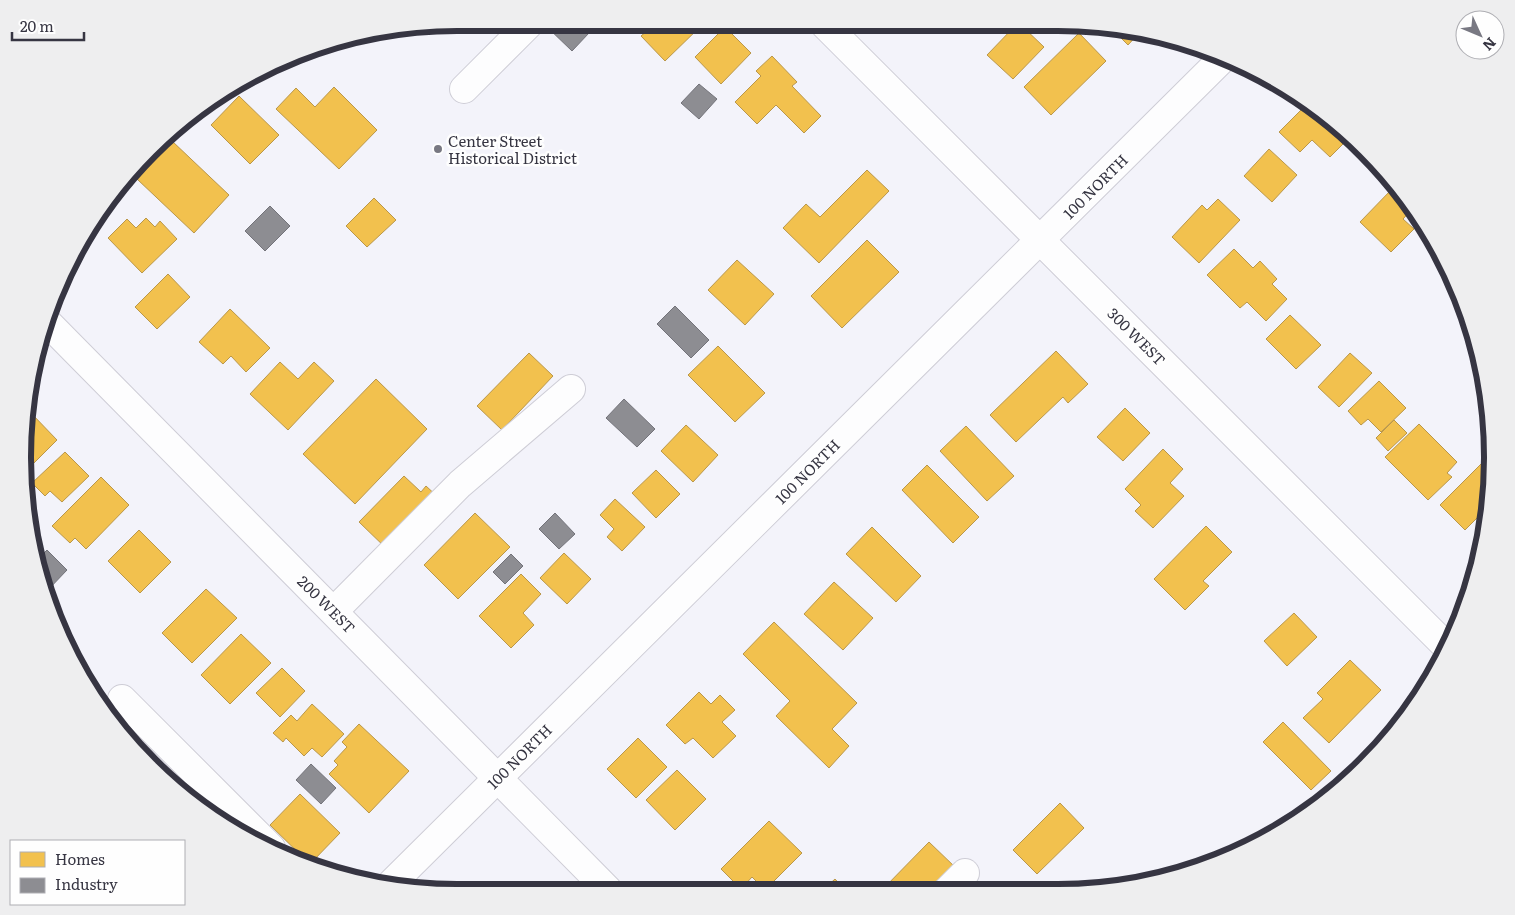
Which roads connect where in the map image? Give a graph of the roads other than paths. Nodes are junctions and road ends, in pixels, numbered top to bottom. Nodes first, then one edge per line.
1 (522, 31) edge
2 (831, 31) edge
3 (1218, 63) edge
4 (464, 89) dead end
5 (1040, 240) junction
6 (52, 327) edge
7 (571, 389) dead end
8 (334, 611) junction
9 (1442, 642) edge
10 (122, 699) dead end
11 (498, 777) junction
12 (256, 834) edge
13 (396, 879) edge
14 (602, 884) edge

1 - 4 street
2 - 5 street, 300 WEST
3 - 5 street, 100 NORTH
5 - 9 street, 300 WEST
5 - 11 street, 100 NORTH
6 - 8 street, 200 WEST
7 - 8 street
8 - 11 street, 200 WEST
10 - 12 street
11 - 13 street, 100 NORTH
11 - 14 street, 200 WEST

